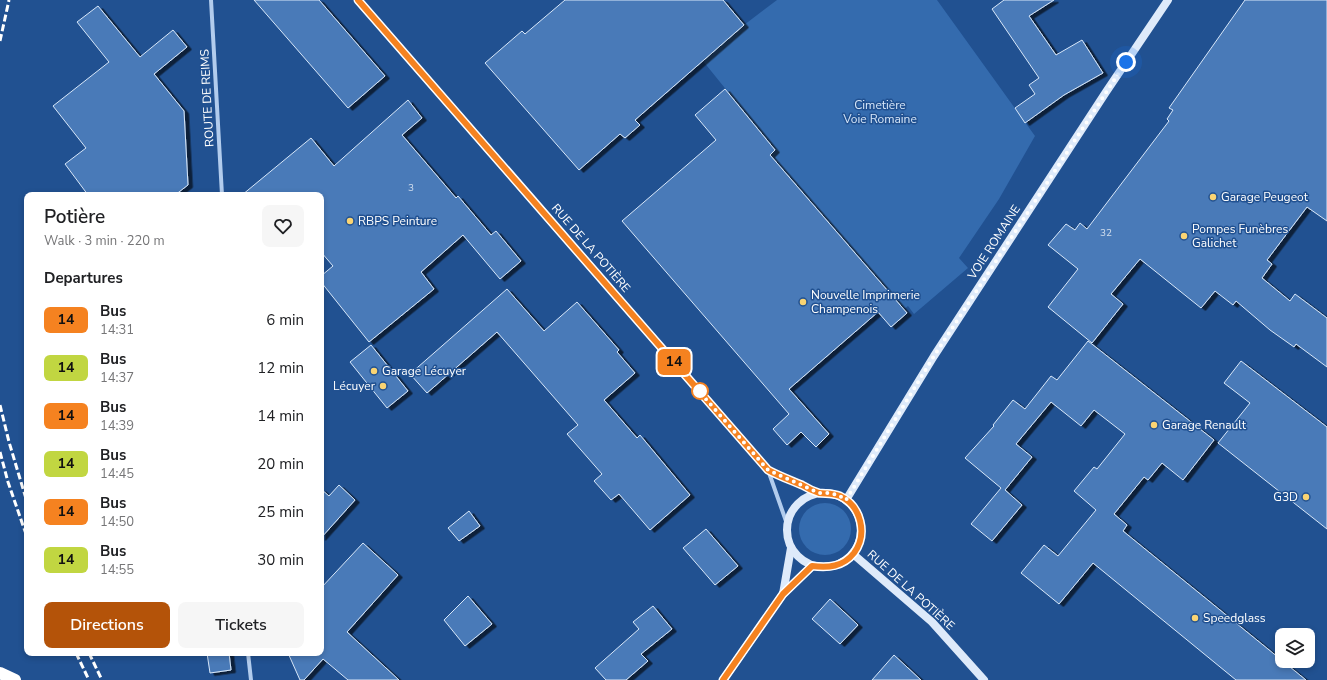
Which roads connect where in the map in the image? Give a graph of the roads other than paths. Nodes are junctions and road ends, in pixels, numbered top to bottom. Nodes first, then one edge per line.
1 (211, 0) edge
2 (358, 0) edge
3 (1168, 0) edge
4 (222, 192) edge
5 (768, 470) junction
6 (819, 493) junction
7 (846, 500) junction
8 (787, 524) junction
9 (791, 548) junction
10 (853, 554) junction
11 (812, 566) junction
12 (783, 594) junction
13 (248, 656) edge
14 (0, 673) edge
15 (15, 680) edge
16 (251, 680) edge
17 (723, 680) edge
18 (984, 680) edge

1 - 4 street, ROUTE DE REIMS
2 - 5 street, RUE DE LA POTIÈRE
3 - 7 main road, VOIE ROMAINE
5 - 6 street, RUE DE LA POTIÈRE
5 - 8 street
6 - 7 main road
6 - 8 main road
7 - 10 main road
8 - 9 main road
9 - 11 main road
9 - 12 main road
10 - 11 main road
10 - 18 main road, RUE DE LA POTIÈRE
11 - 12 main road
12 - 17 main road
13 - 16 street
14 - 15 highway

